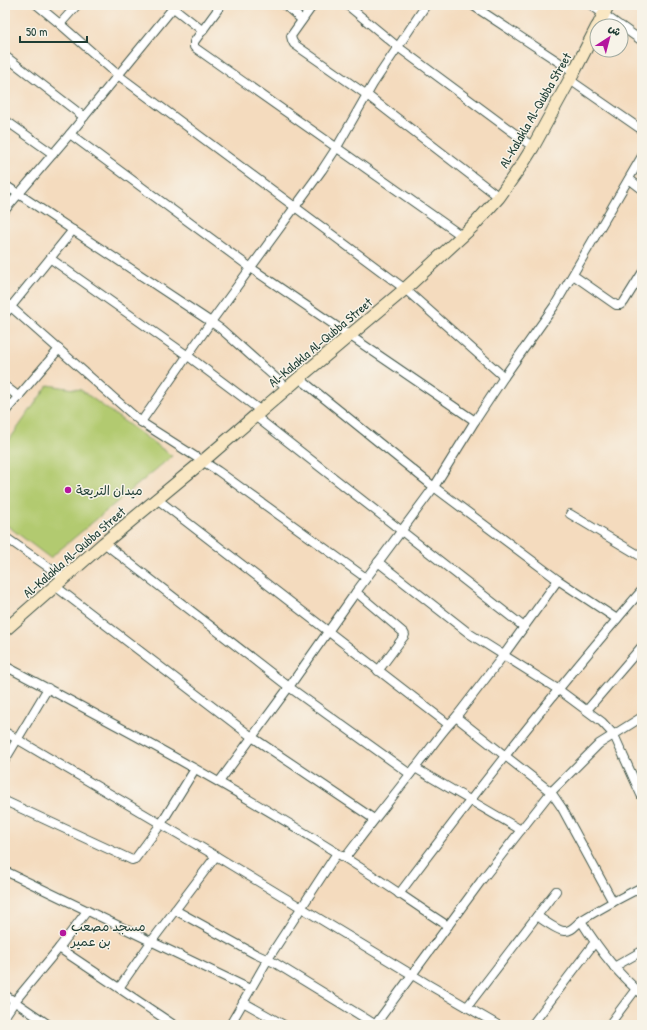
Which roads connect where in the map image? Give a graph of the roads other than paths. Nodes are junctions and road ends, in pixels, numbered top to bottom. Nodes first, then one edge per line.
1 (36, 5) edge
2 (77, 5) edge
3 (221, 5) edge
4 (285, 5) edge
5 (313, 5) edge
6 (347, 5) edge
7 (426, 5) edge
8 (472, 5) edge
9 (591, 5) edge
10 (172, 6) edge
11 (606, 10) edge
12 (614, 18) edge
13 (302, 20) junction
14 (60, 24) junction
15 (203, 31) junction
16 (629, 32) edge
17 (642, 41) edge
18 (589, 43) edge
19 (398, 47) junction
20 (5, 56) edge
21 (118, 75) junction
22 (572, 76) junction
23 (367, 95) junction
24 (84, 116) junction
25 (5, 120) edge
26 (642, 130) edge
27 (70, 134) junction
28 (337, 147) junction
29 (533, 147) junction
30 (52, 154) junction
31 (642, 156) edge
32 (629, 179) junction
33 (5, 185) edge
34 (642, 189) edge
35 (18, 194) junction
36 (499, 197) junction
37 (295, 208) junction
38 (5, 210) edge
39 (73, 230) junction
40 (462, 236) junction
41 (51, 258) junction
42 (251, 268) junction
43 (642, 273) edge
44 (573, 275) junction
45 (405, 289) junction
46 (11, 307) junction
47 (5, 314) edge
48 (211, 322) junction
49 (350, 336) junction
50 (59, 349) junction
51 (188, 356) junction
52 (504, 377) junction
53 (299, 378) junction
54 (5, 386) edge
55 (288, 388) junction
56 (19, 397) junction
57 (5, 412) edge
58 (258, 414) junction
59 (475, 421) junction
60 (141, 422) junction
61 (203, 461) junction
62 (434, 486) junction
63 (157, 499) junction
64 (570, 514) dead end
65 (401, 531) junction
66 (5, 538) edge
67 (104, 543) junction
68 (640, 554) edge
69 (378, 562) junction
70 (366, 578) junction
71 (558, 580) junction
72 (60, 582) junction
73 (642, 590) edge
74 (356, 592) junction
75 (617, 619) junction
76 (524, 627) junction
77 (5, 630) edge
78 (327, 632) junction
79 (642, 646) edge
80 (503, 656) junction
81 (5, 666) edge
82 (378, 671) junction
83 (289, 687) junction
84 (48, 688) junction
85 (559, 690) junction
86 (587, 710) junction
87 (456, 717) junction
88 (642, 718) edge
89 (448, 724) junction
90 (5, 732) edge
91 (614, 735) junction
92 (252, 738) junction
93 (18, 739) junction
94 (505, 756) junction
95 (5, 760) edge
96 (195, 769) junction
97 (413, 771) junction
98 (219, 782) junction
99 (551, 792) junction
100 (642, 797) edge
101 (470, 800) junction
102 (5, 801) edge
103 (374, 819) junction
104 (161, 824) junction
105 (521, 830) junction
106 (337, 853) junction
107 (216, 856) junction
108 (345, 858) junction
109 (5, 871) edge
110 (642, 887) edge
111 (556, 891) dead end
112 (399, 894) junction
113 (613, 902) junction
114 (302, 907) junction
115 (175, 910) junction
116 (87, 911) junction
117 (537, 916) junction
118 (581, 921) junction
119 (448, 926) junction
120 (151, 942) junction
121 (596, 942) junction
122 (59, 948) junction
123 (642, 951) edge
124 (268, 959) junction
125 (614, 967) junction
126 (413, 975) junction
127 (119, 988) junction
128 (250, 990) junction
129 (639, 992) edge
130 (5, 995) edge
131 (15, 1001) junction
132 (243, 1002) junction
133 (466, 1007) junction
134 (5, 1016) edge
135 (50, 1025) edge
136 (174, 1025) edge
137 (230, 1025) edge
138 (284, 1025) edge
139 (376, 1025) edge
140 (498, 1025) edge
141 (532, 1025) edge
142 (609, 1025) edge

1 - 14 street
2 - 14 street
3 - 15 street
4 - 13 street
5 - 13 street
6 - 19 street
7 - 19 street
8 - 22 street
9 - 11 street
10 - 15 street
10 - 21 street
11 - 12 street
13 - 23 street
14 - 21 street
15 - 28 street
16 - 17 street
18 - 22 street, Al-Kalakla Al-Qubba Street
19 - 23 street
19 - 29 street
20 - 24 street
21 - 24 street
21 - 37 street
22 - 26 street
22 - 29 street, Al-Kalakla Al-Qubba Street
23 - 28 street
23 - 36 street
24 - 27 street
25 - 30 street
27 - 30 street
27 - 42 street
28 - 37 street
28 - 40 street
29 - 36 street, Al-Kalakla Al-Qubba Street
30 - 35 street
31 - 32 street
32 - 34 street
32 - 44 street
33 - 35 street
35 - 38 street
35 - 39 street
36 - 40 street, Al-Kalakla Al-Qubba Street
37 - 42 street
37 - 45 street
39 - 41 street
39 - 48 street
40 - 45 street, Al-Kalakla Al-Qubba Street
41 - 46 street
41 - 51 street
42 - 48 street
42 - 49 street
43 - 44 street
44 - 52 street
45 - 49 street, Al-Kalakla Al-Qubba Street
45 - 52 street
46 - 47 street
46 - 50 street
48 - 51 street
48 - 55 street
49 - 53 street, Al-Kalakla Al-Qubba Street
49 - 59 street
50 - 56 street
50 - 60 street
51 - 58 street
51 - 60 street
52 - 59 street
53 - 55 street, Al-Kalakla Al-Qubba Street
53 - 62 street
54 - 56 street
55 - 58 street, Al-Kalakla Al-Qubba Street
56 - 57 street
58 - 61 street, Al-Kalakla Al-Qubba Street
58 - 65 street
59 - 62 street
60 - 61 street
61 - 63 street, Al-Kalakla Al-Qubba Street
61 - 70 street
62 - 65 street
62 - 71 street
63 - 67 street, Al-Kalakla Al-Qubba Street
63 - 78 street
64 - 68 street
65 - 69 street
65 - 76 street
66 - 72 street
67 - 72 street, Al-Kalakla Al-Qubba Street
67 - 83 street
69 - 70 street
69 - 80 street
70 - 74 street
71 - 75 street
71 - 76 street
72 - 77 street, Al-Kalakla Al-Qubba Street
72 - 92 street
73 - 75 street
74 - 78 street
74 - 82 street
75 - 85 street
76 - 80 street
78 - 82 street
78 - 83 street
79 - 86 street
80 - 85 street
80 - 87 street
81 - 84 street
82 - 89 street
83 - 92 street
83 - 97 street
84 - 93 street
84 - 96 street
85 - 86 street
85 - 94 street
86 - 91 street
87 - 89 street
87 - 94 street
88 - 91 street
89 - 97 street
90 - 93 street
91 - 99 street
91 - 100 street
92 - 98 street
92 - 103 street
93 - 95 street
93 - 104 street
94 - 99 street
94 - 101 street
96 - 98 street
96 - 104 street
97 - 101 street
97 - 103 street
98 - 106 street
99 - 105 street
99 - 113 street
101 - 105 street
101 - 112 street
102 - 104 street
103 - 108 street
104 - 107 street
105 - 119 street
106 - 108 street
106 - 114 street
107 - 114 street
107 - 115 street
108 - 112 street
109 - 116 street
110 - 113 street
111 - 117 street
112 - 119 street
113 - 118 street
114 - 124 street
114 - 126 street
115 - 120 street
115 - 124 street
116 - 120 street
116 - 122 street
117 - 118 street
117 - 133 street
118 - 121 street
119 - 126 street
120 - 127 street
120 - 128 street
121 - 125 street
121 - 141 street
122 - 127 street
122 - 131 street
123 - 125 street
124 - 128 street
124 - 139 street
125 - 129 street
126 - 133 street
126 - 139 street
127 - 136 street
128 - 132 street
129 - 142 street
130 - 131 street
131 - 134 street
131 - 135 street
132 - 137 street
132 - 138 street
133 - 140 street

